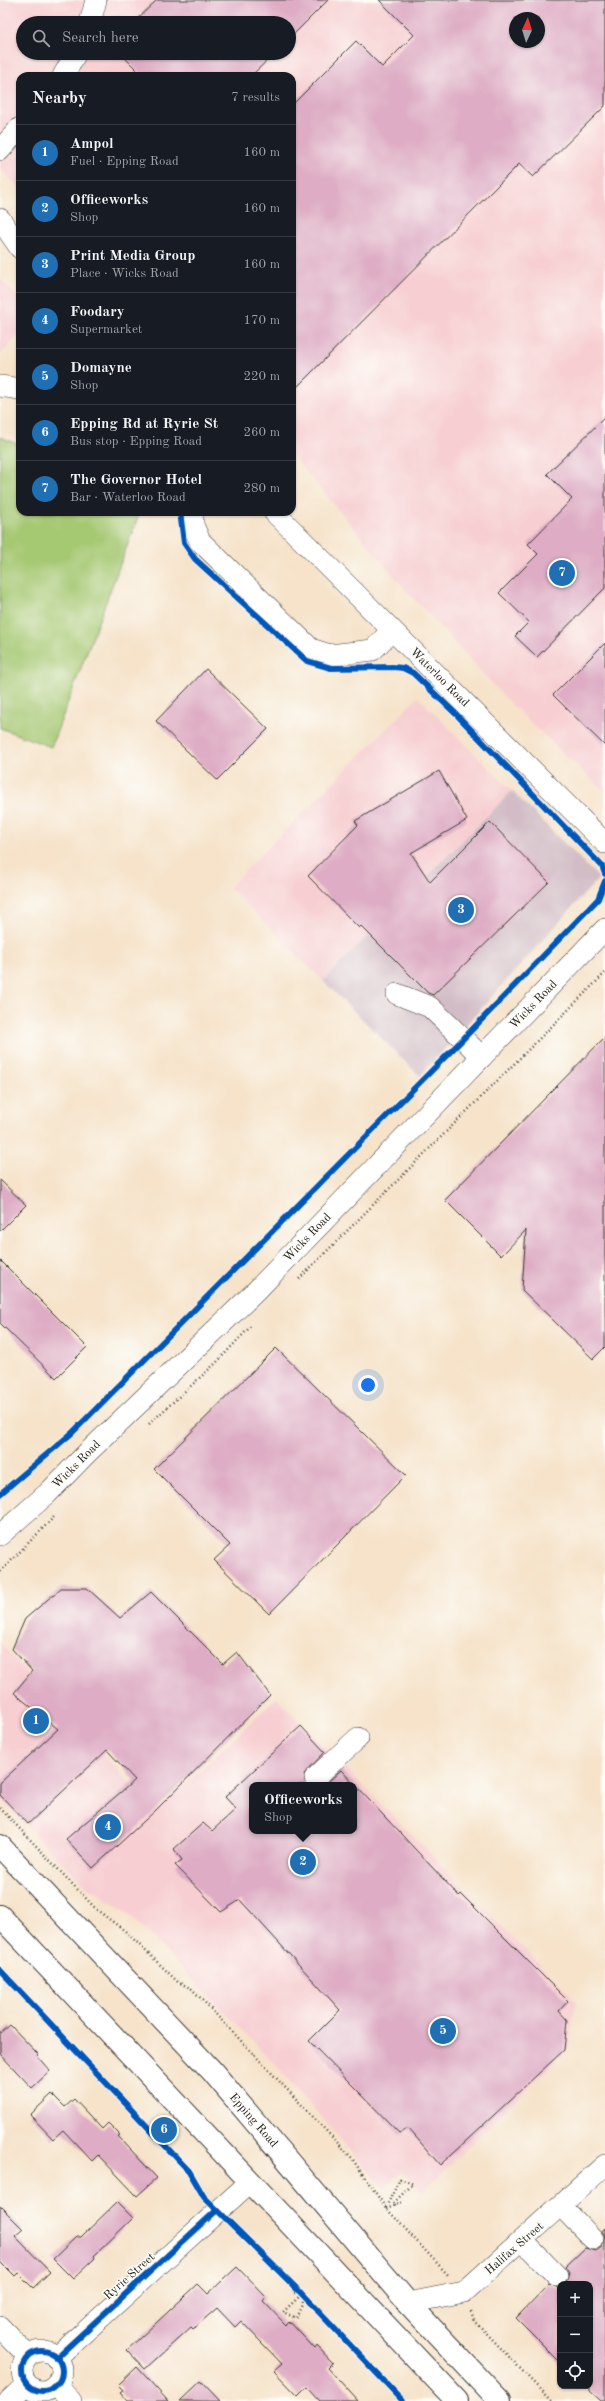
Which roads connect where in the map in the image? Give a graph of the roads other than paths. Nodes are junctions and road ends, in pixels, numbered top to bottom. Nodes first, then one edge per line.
1 (96, 0) edge
2 (92, 16) edge
3 (72, 60) edge
4 (65, 72) edge
5 (16, 132) edge
6 (0, 150) edge
7 (0, 220) edge
8 (16, 242) edge
9 (0, 386) edge
10 (16, 388) edge
11 (194, 516) edge
12 (278, 516) edge
13 (392, 630) junction
14 (605, 843) edge
15 (605, 929) edge
16 (397, 994) dead end
17 (482, 1057) junction
18 (0, 1535) edge
19 (358, 1738) dead end
20 (315, 1778) dead end
21 (0, 1846) edge
22 (0, 1916) edge
23 (605, 2165) edge
24 (249, 2183) junction
25 (562, 2206) junction
26 (593, 2239) dead end
27 (522, 2240) junction
28 (557, 2276) dead end
29 (408, 2303) junction
30 (0, 2327) edge
31 (28, 2356) junction
32 (56, 2358) junction
33 (28, 2384) junction
34 (56, 2385) junction
35 (9, 2401) edge
36 (71, 2401) edge
37 (457, 2401) edge
38 (500, 2401) edge

1 - 2 street
3 - 4 street
5 - 6 street
7 - 8 street
9 - 10 street
11 - 13 street
12 - 13 street, Waterloo Road
13 - 14 street, Waterloo Road
15 - 17 street, Wicks Road
16 - 17 street
17 - 18 street, Wicks Road
19 - 20 street
21 - 29 main road, Epping Road
22 - 24 main road
23 - 25 street, Halifax Street
24 - 32 street, Ryrie Street
24 - 37 main road
25 - 26 street
25 - 27 street, Halifax Street
27 - 28 street
27 - 29 street, Halifax Street
29 - 38 main road, Epping Road
30 - 31 street
31 - 32 street
31 - 33 street
32 - 34 street
33 - 34 street
33 - 35 street
34 - 36 street

